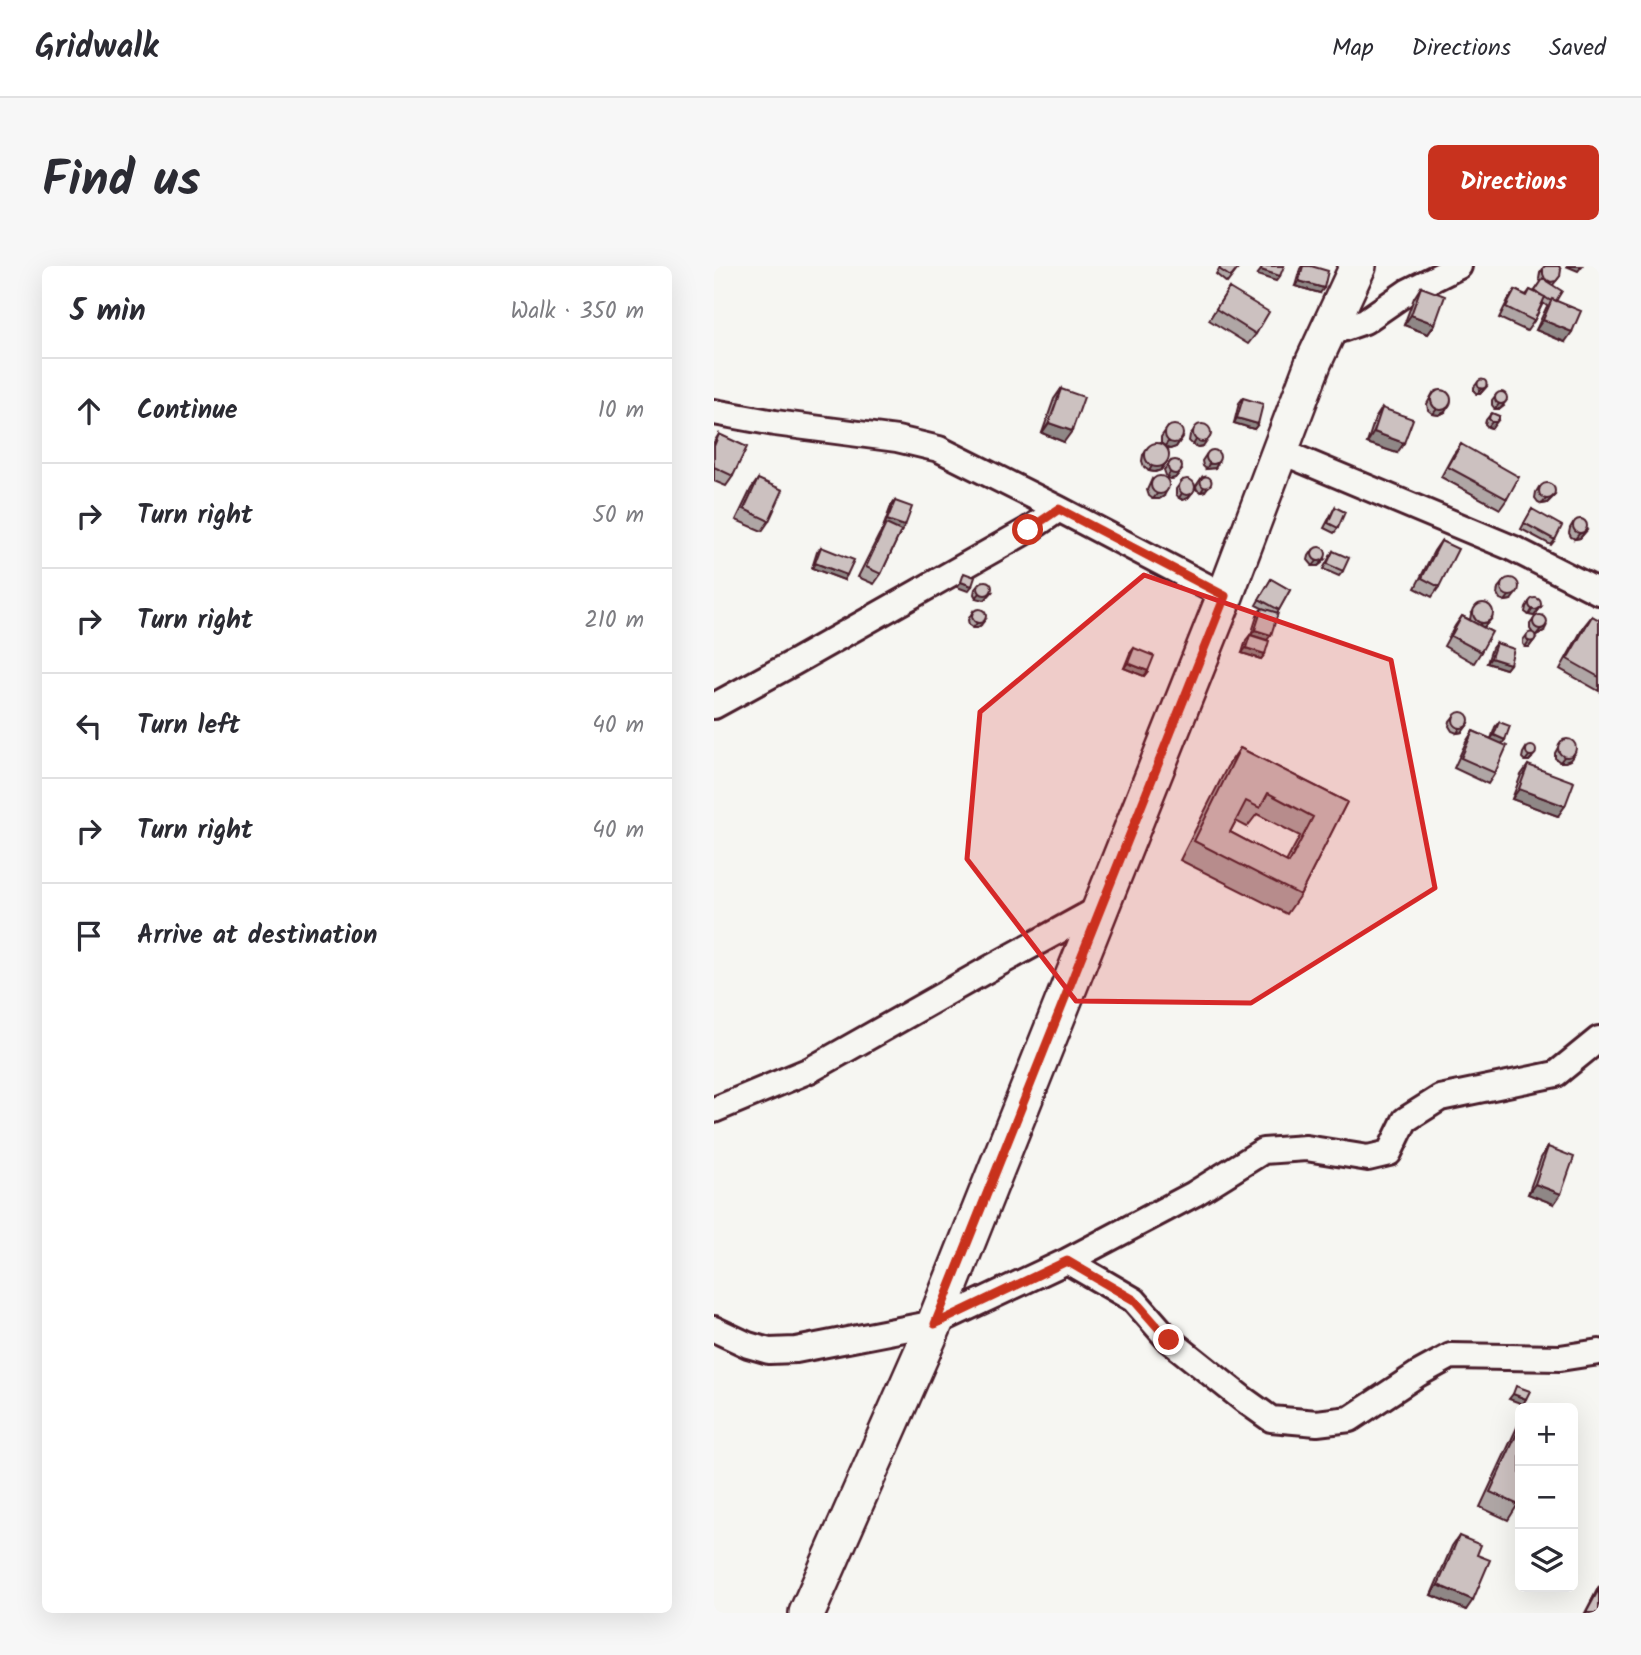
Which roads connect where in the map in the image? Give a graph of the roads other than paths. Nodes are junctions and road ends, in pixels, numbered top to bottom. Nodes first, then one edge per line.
1 (1358, 266) edge
2 (1459, 266) edge
3 (1326, 334) junction
4 (714, 412) edge
5 (1280, 451) junction
6 (1059, 509) junction
7 (1599, 592) edge
8 (1225, 596) junction
9 (714, 706) edge
10 (1102, 907) junction
11 (1599, 1039) edge
12 (714, 1110) edge
13 (1067, 1261) junction
14 (935, 1324) junction
15 (714, 1329) edge
16 (1599, 1352) edge
17 (807, 1613) edge

1 - 3 street
2 - 3 street
3 - 5 street
4 - 6 street
5 - 7 street
5 - 8 street
6 - 8 street
6 - 9 street
8 - 10 street
10 - 12 street
10 - 14 street
11 - 13 street
13 - 14 street
13 - 16 street
14 - 15 street
14 - 17 street

